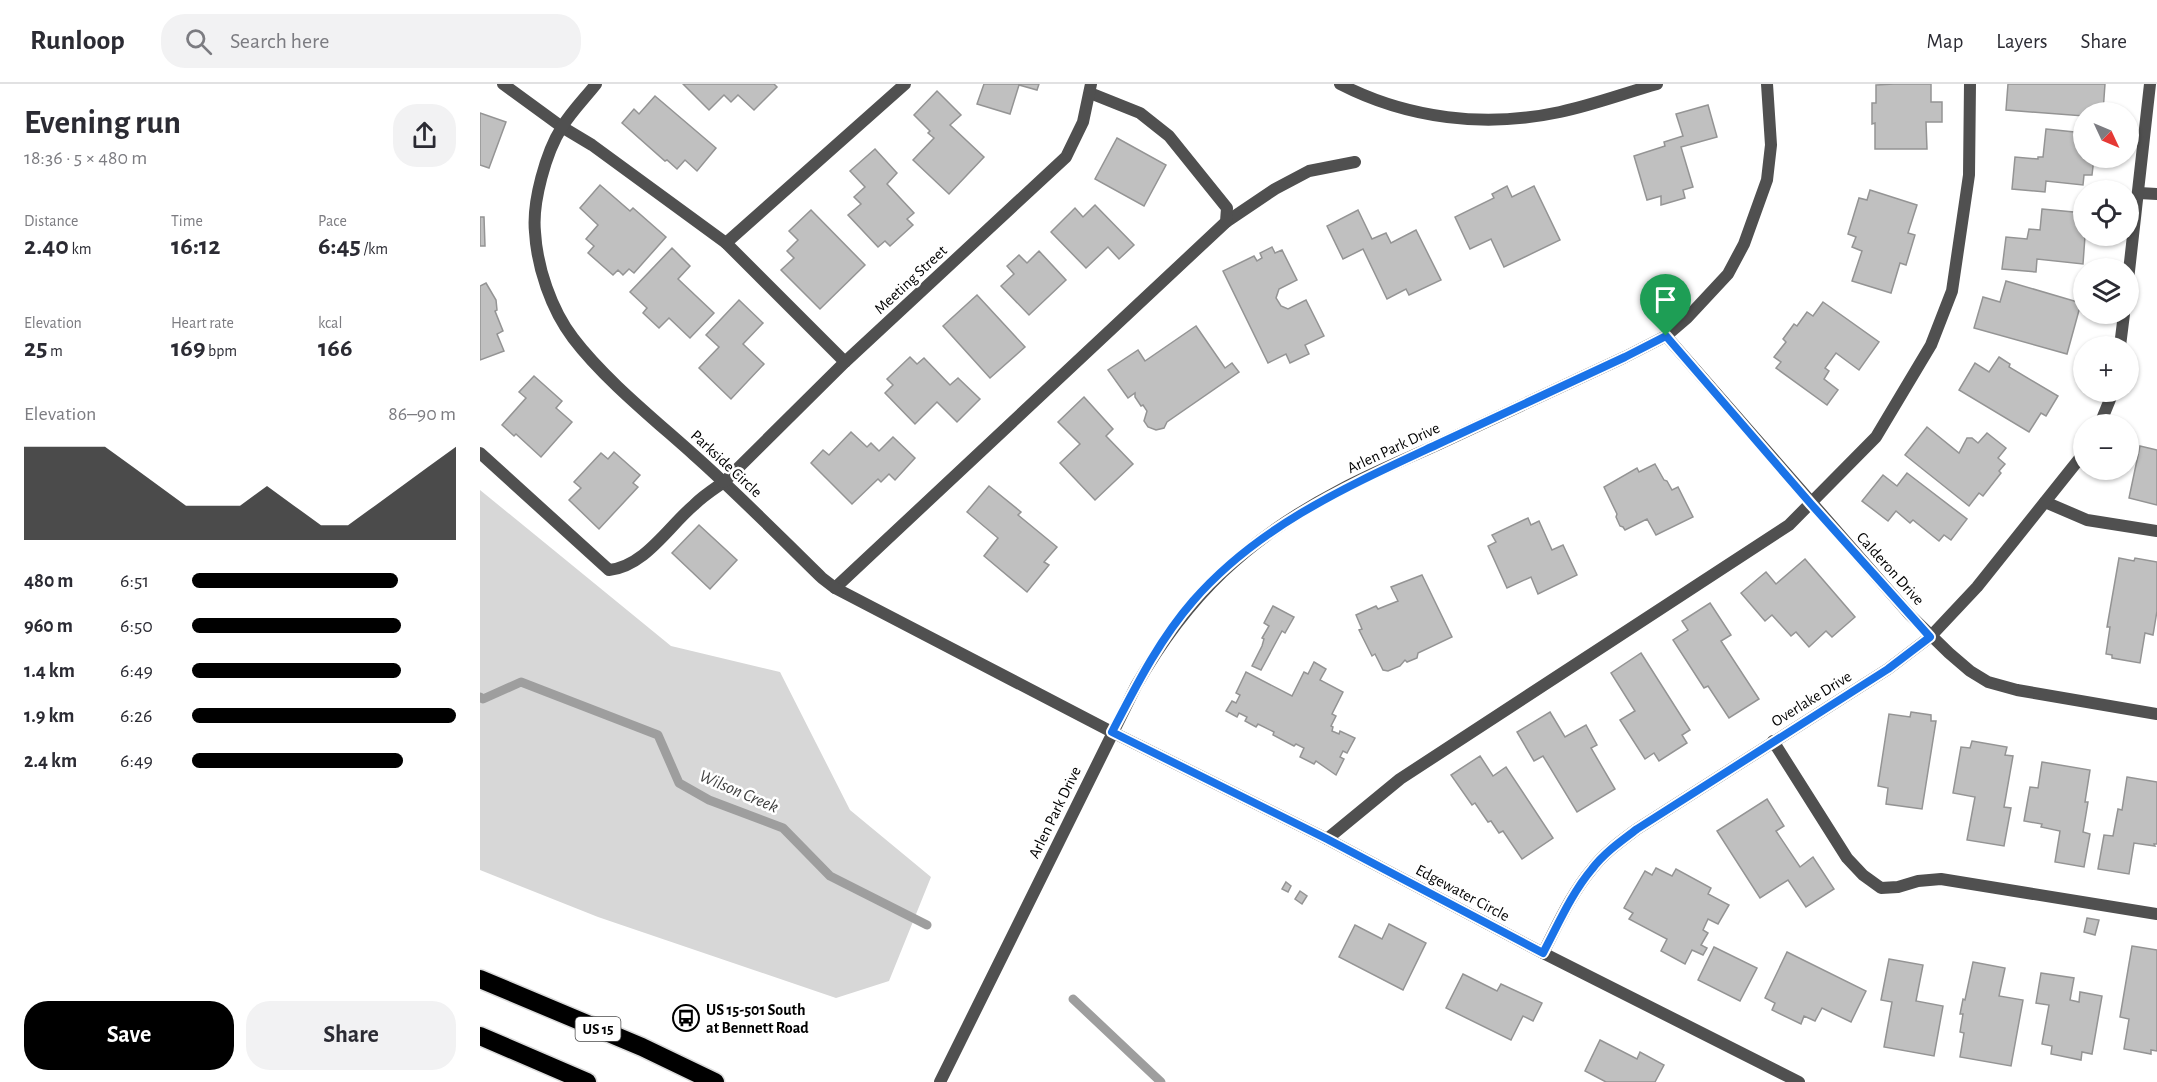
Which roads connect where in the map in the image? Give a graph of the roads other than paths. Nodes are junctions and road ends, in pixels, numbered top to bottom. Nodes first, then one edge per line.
1 (503, 84) edge
2 (596, 84) edge
3 (905, 84) edge
4 (1340, 84) edge
5 (1657, 84) edge
6 (1767, 84) edge
7 (1970, 84) edge
8 (2150, 84) edge
9 (1091, 89) edge
10 (562, 127) junction
11 (1355, 162) dead end
12 (2139, 193) joint
13 (2157, 194) edge
14 (1226, 222) junction
15 (726, 243) junction
16 (1666, 336) junction
17 (845, 362) junction
18 (480, 453) edge
19 (2073, 467) edge
20 (724, 482) junction
21 (2045, 502) junction
22 (1811, 504) junction
23 (2157, 531) edge
24 (835, 588) junction
25 (1930, 637) junction
26 (2157, 714) edge
27 (1112, 732) junction
28 (1773, 741) junction
29 (1327, 839) junction
30 (2157, 914) edge
31 (1543, 953) junction
32 (480, 979) edge
33 (480, 1036) edge
34 (587, 1082) edge
35 (715, 1082) edge
36 (940, 1082) edge
37 (1799, 1082) edge

1 - 10 street
2 - 10 street, Parkside Circle
3 - 15 street
4 - 5 street
6 - 16 street, Arlen Park Drive
7 - 22 street
8 - 12 street
9 - 14 street
9 - 17 street, Meeting Street
10 - 15 street
10 - 20 street, Parkside Circle
11 - 14 street
12 - 13 street
14 - 24 street
15 - 17 street
16 - 22 street, Calderon Drive
16 - 27 street, Arlen Park Drive
17 - 20 street, Meeting Street
18 - 20 street, Meeting Street
19 - 21 street, Overlake Drive
20 - 24 street, Parkside Circle
21 - 23 street
21 - 25 street, Overlake Drive
22 - 25 street, Calderon Drive
22 - 29 street
24 - 27 street, Parkside Circle
25 - 26 street, Calderon Drive
25 - 28 street, Overlake Drive
27 - 29 street, Edgewater Circle
27 - 36 street, Arlen Park Drive
28 - 30 street
28 - 31 street, Overlake Drive
29 - 31 street, Edgewater Circle
31 - 37 street, Edgewater Circle
32 - 35 highway, US 15
33 - 34 highway

